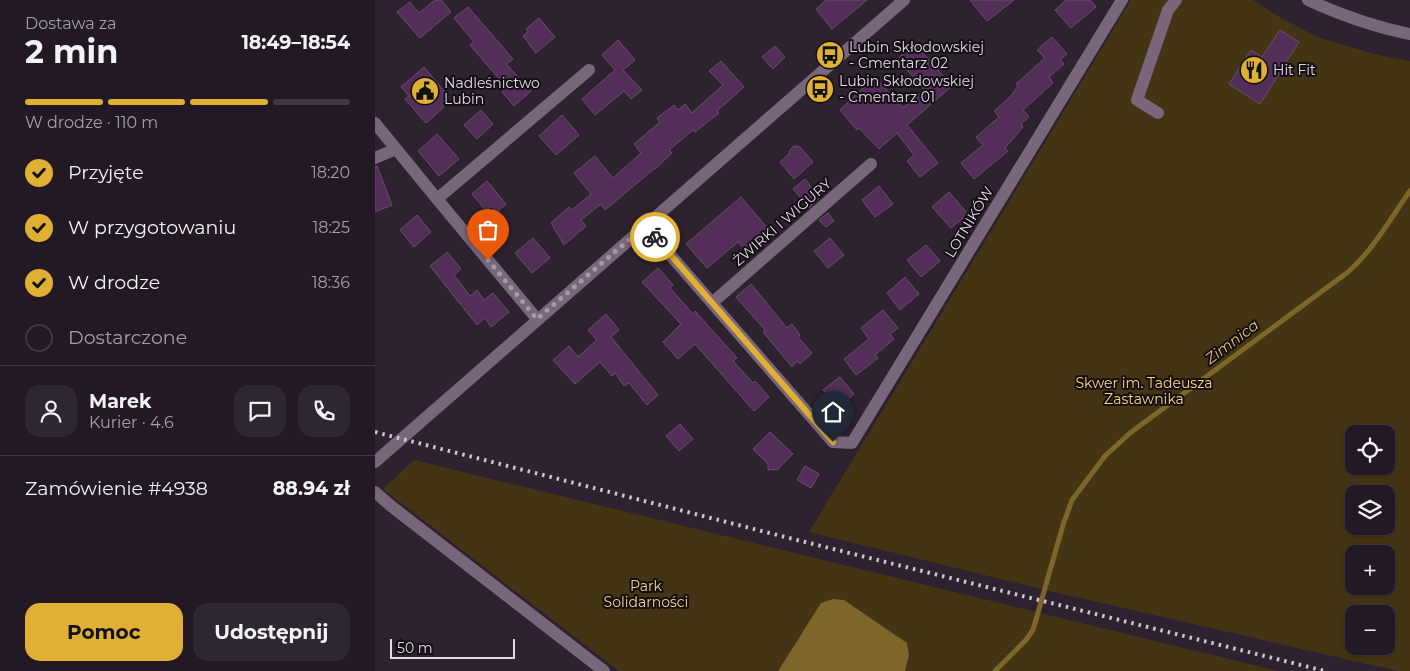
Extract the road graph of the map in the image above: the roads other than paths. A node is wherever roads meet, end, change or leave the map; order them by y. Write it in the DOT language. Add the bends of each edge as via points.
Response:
graph roads {
  1 [pos="904,0"];
  2 [pos="1122,0"];
  3 [pos="1176,0"];
  4 [pos="1308,0"];
  5 [pos="1410,34"];
  6 [pos="589,70"];
  7 [pos="1158,113"];
  8 [pos="375,123"];
  9 [pos="396,150"];
  10 [pos="375,158"];
  11 [pos="871,164"];
  12 [pos="437,199"];
  13 [pos="645,226"];
  14 [pos="712,303"];
  15 [pos="537,319"];
  16 [pos="375,462"];
  17 [pos="375,492"];
  18 [pos="604,671"];
  1 -- 13 [label="street"];
  2 -- 14 [label="street, LOTNIKÓW" via="852,443 833,442"];
  3 -- 7 [label="street" via="1168,10 1137,100"];
  4 -- 5 [label="street" via="1342,16"];
  6 -- 12 [label="street"];
  8 -- 9 [label="street"];
  9 -- 10 [label="street"];
  9 -- 12 [label="street"];
  11 -- 14 [label="street, ŻWIRKI I WIGURY"];
  12 -- 15 [label="street"];
  13 -- 14 [label="street"];
  13 -- 15 [label="street"];
  15 -- 16 [label="street"];
  17 -- 18 [label="street"];
}
